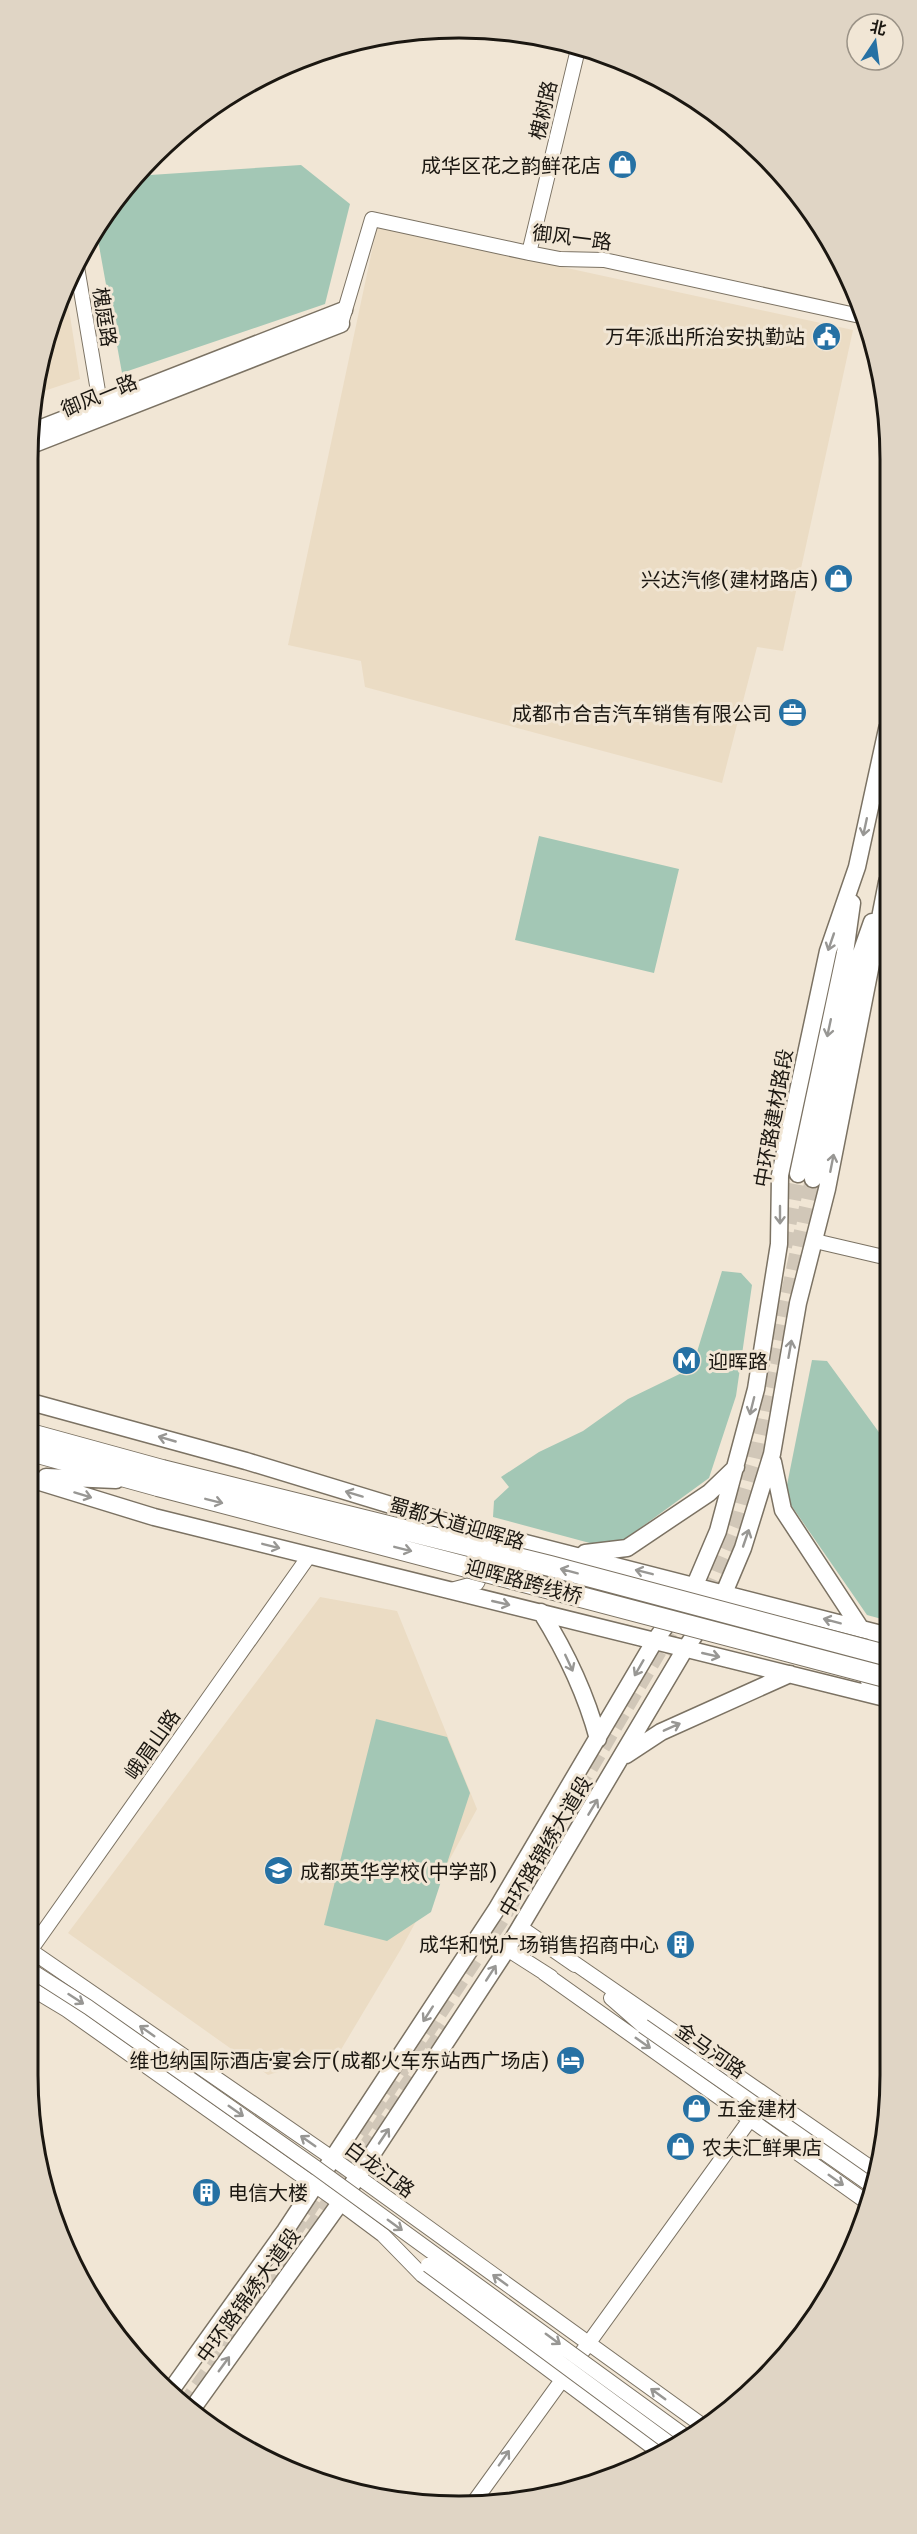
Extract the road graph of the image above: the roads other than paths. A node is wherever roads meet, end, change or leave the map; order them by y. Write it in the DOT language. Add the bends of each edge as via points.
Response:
graph roads {
  1 [pos="577,55"];
  2 [pos="530,253"];
  3 [pos="79,277"];
  4 [pos="854,315"];
  5 [pos="342,317"];
  6 [pos="102,409"];
  7 [pos="38,429"];
  8 [pos="38,441"];
  9 [pos="880,761"];
  10 [pos="857,867"];
  11 [pos="880,900"];
  12 [pos="880,915"];
  13 [pos="815,1241"];
  14 [pos="880,1256"];
  15 [pos="38,1404"];
  16 [pos="38,1437"];
  17 [pos="38,1453"];
  18 [pos="772,1454"];
  19 [pos="737,1466"];
  20 [pos="38,1477"];
  21 [pos="154,1479"];
  22 [pos="38,1481"];
  23 [pos="463,1527"];
  24 [pos="573,1554"];
  25 [pos="309,1556"];
  26 [pos="695,1585"];
  27 [pos="448,1590"];
  28 [pos="724,1593"];
  29 [pos="541,1612"];
  30 [pos="861,1629"];
  31 [pos="880,1634"];
  32 [pos="880,1640"];
  33 [pos="654,1642"];
  34 [pos="685,1649"];
  35 [pos="880,1654"];
  36 [pos="790,1674"];
  37 [pos="880,1676"];
  38 [pos="880,1695"];
  39 [pos="880,1697"];
  40 [pos="598,1739"];
  41 [pos="622,1757"];
  42 [pos="520,1927"];
  43 [pos="38,1937"];
  44 [pos="507,1949"];
  45 [pos="38,1958"];
  46 [pos="570,1960"];
  47 [pos="544,1973"];
  48 [pos="38,1975"];
  49 [pos="38,1993"];
  50 [pos="643,2026"];
  51 [pos="767,2096"];
  52 [pos="750,2119"];
  53 [pos="332,2158"];
  54 [pos="869,2166"];
  55 [pos="357,2176"];
  56 [pos="866,2181"];
  57 [pos="315,2185"];
  58 [pos="861,2198"];
  59 [pos="340,2203"];
  60 [pos="383,2235"];
  61 [pos="588,2343"];
  62 [pos="560,2379"];
  63 [pos="175,2386"];
  64 [pos="195,2404"];
  65 [pos="698,2422"];
  66 [pos="680,2433"];
  67 [pos="667,2441"];
  68 [pos="654,2448"];
  69 [pos="478,2496"];
  1 -- 2 [label="street, 槐树路"];
  2 -- 4 [label="street, 御风一路" via="560,259 604,260"];
  2 -- 5 [label="street, 御风一路" via="372,219"];
  3 -- 6 [label="street, 槐庭路"];
  5 -- 6 [label="main road, 御风一路"];
  6 -- 7 [label="main road, 御风一路"];
  6 -- 8 [label="main road, 御风一路"];
  9 -- 10 [label="main road, 中环路建材路段, one-way"];
  10 -- 11 [label="main road, one-way" via="805,1176 860,956"];
  10 -- 19 [label="main road, 中环路建材路段, one-way" via="828,951 780,1175 779,1244 756,1389"];
  13 -- 12 [label="main road, one-way"];
  13 -- 14 [label="street"];
  18 -- 13 [label="main road, one-way" via="798,1303"];
  23 -- 15 [label="main road, 蜀都大道迎晖路, one-way" via="246,1461"];
  16 -- 21 [label="highway"];
  17 -- 21 [label="highway"];
  28 -- 18 [label="main road, one-way" via="743,1548"];
  18 -- 30 [label="main road" via="783,1510"];
  19 -- 24 [label="main road" via="709,1493 627,1548"];
  19 -- 26 [label="main road, 中环路建材路段" via="718,1531"];
  20 -- 21 [label="main road"];
  35 -- 21 [label="highway, 迎晖路跨线桥, one-way, bridge" via="550,1566"];
  21 -- 37 [label="highway, 迎晖路跨线桥, one-way, bridge"];
  22 -- 25 [label="main road, one-way" via="154,1518"];
  23 -- 24 [label="main road, 蜀都大道迎晖路"];
  23 -- 27 [label="street" via="485,1547 485,1565 477,1583"];
  26 -- 24 [label="main road, 蜀都大道迎晖路, one-way"];
  25 -- 27 [label="main road"];
  25 -- 43 [label="street, 峨眉山路"];
  26 -- 28 [label="main road, 蜀都大道迎晖路"];
  26 -- 33 [label="main road, 中环路锦绣大道段"];
  27 -- 29 [label="main road, one-way"];
  30 -- 28 [label="main road, 蜀都大道迎晖路, one-way"];
  28 -- 34 [label="main road, 中环路锦绣大道段"];
  29 -- 33 [label="main road"];
  29 -- 40 [label="main road, one-way" via="589,1707"];
  30 -- 31 [label="main road, 蜀都大道迎晖路"];
  32 -- 38 [label="street" via="864,1660 864,1676 870,1688"];
  33 -- 34 [label="main road"];
  33 -- 40 [label="main road, 中环路锦绣大道段, one-way"];
  34 -- 36 [label="main road, one-way"];
  34 -- 41 [label="main road, 中环路锦绣大道段"];
  36 -- 39 [label="main road"];
  41 -- 36 [label="main road, one-way" via="661,1732"];
  40 -- 53 [label="main road, 中环路锦绣大道段, one-way" via="496,1910"];
  42 -- 41 [label="main road, 中环路锦绣大道段, one-way"];
  42 -- 44 [label="main road, 中环路锦绣大道段"];
  42 -- 46 [label="street"];
  44 -- 47 [label="street"];
  55 -- 44 [label="main road, 中环路锦绣大道段, one-way"];
  53 -- 45 [label="street, 白龙江路, one-way"];
  46 -- 50 [label="street"];
  46 -- 51 [label="street"];
  47 -- 50 [label="street"];
  47 -- 52 [label="street, one-way"];
  48 -- 66 [label="street, one-way, bridge" via="315,2167"];
  49 -- 57 [label="street"];
  50 -- 56 [label="street, 金马河路, bridge"];
  51 -- 52 [label="street"];
  51 -- 54 [label="street"];
  52 -- 58 [label="street, one-way"];
  52 -- 61 [label="street"];
  53 -- 55 [label="street, 白龙江路"];
  53 -- 57 [label="main road, 中环路锦绣大道段"];
  55 -- 59 [label="main road, 中环路锦绣大道段"];
  61 -- 55 [label="street, 白龙江路, one-way"];
  57 -- 59 [label="street"];
  57 -- 63 [label="main road, 中环路锦绣大道段"];
  59 -- 60 [label="street"];
  64 -- 59 [label="main road, 中环路锦绣大道段, one-way"];
  60 -- 62 [label="street" via="422,2276"];
  60 -- 67 [label="street, bridge"];
  61 -- 62 [label="street"];
  65 -- 61 [label="street, 白龙江路, one-way"];
  62 -- 68 [label="street"];
  69 -- 62 [label="street, one-way"];
}
